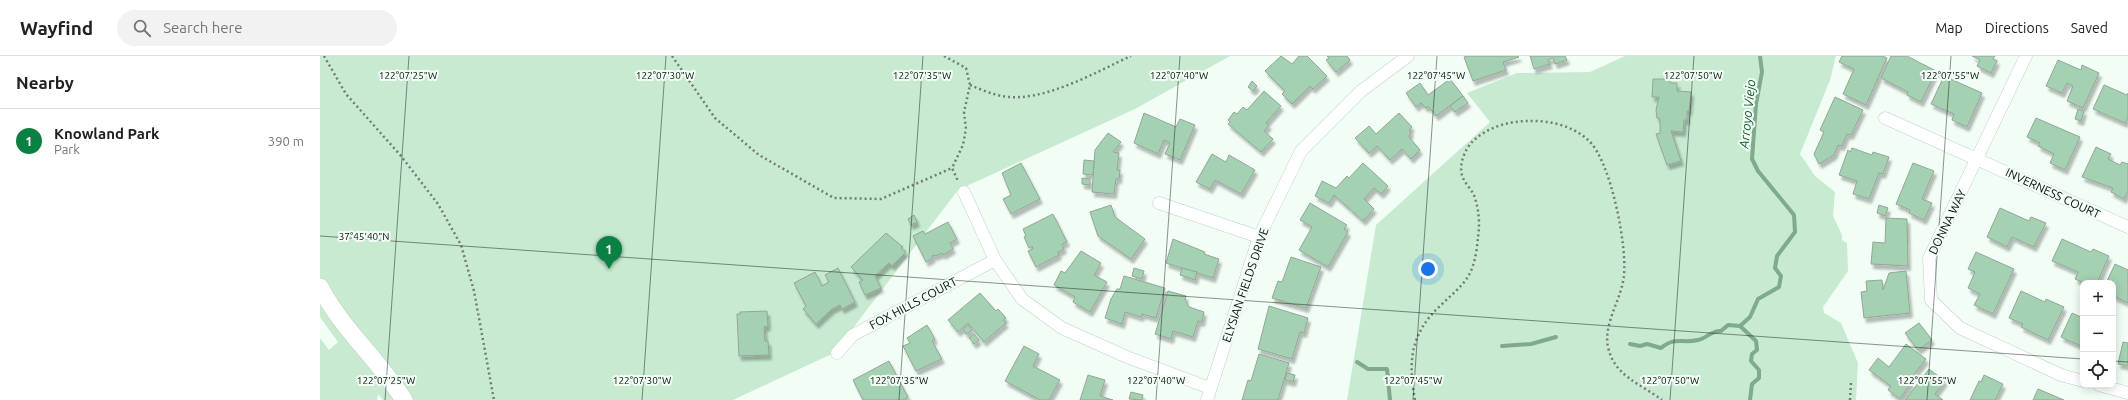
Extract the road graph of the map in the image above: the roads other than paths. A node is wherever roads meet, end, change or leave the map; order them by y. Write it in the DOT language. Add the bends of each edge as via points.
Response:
graph roads {
  1 [pos="1408,56"];
  2 [pos="2026,56"];
  3 [pos="1885,118"];
  4 [pos="1978,159"];
  5 [pos="964,192"];
  6 [pos="1159,203"];
  7 [pos="2128,227"];
  8 [pos="1259,237"];
  9 [pos="995,260"];
  10 [pos="320,287"];
  11 [pos="837,353"];
  12 [pos="2080,380"];
  13 [pos="1210,388"];
  14 [pos="2110,388"];
  15 [pos="2128,393"];
  16 [pos="404,400"];
  17 [pos="1207,400"];
  1 -- 8 [label="street, ELYSIAN FIELDS DRIVE" via="1361,91 1302,151"];
  2 -- 4 [label="street, DONNA WAY"];
  3 -- 4 [label="street, INVERNESS COURT"];
  4 -- 7 [label="street, INVERNESS COURT"];
  4 -- 12 [label="street, DONNA WAY" via="1930,258 1931,300 1960,328 2061,375"];
  5 -- 9 [label="street"];
  6 -- 8 [label="street"];
  8 -- 13 [label="street, ELYSIAN FIELDS DRIVE"];
  9 -- 11 [label="street, FOX HILLS COURT" via="853,335"];
  9 -- 13 [label="street" via="1022,299 1062,328 1127,357"];
  10 -- 16 [label="main road" via="341,320 385,372"];
  13 -- 17 [label="street, ELYSIAN FIELDS DRIVE"];
  14 -- 15 [label="street"];
}
